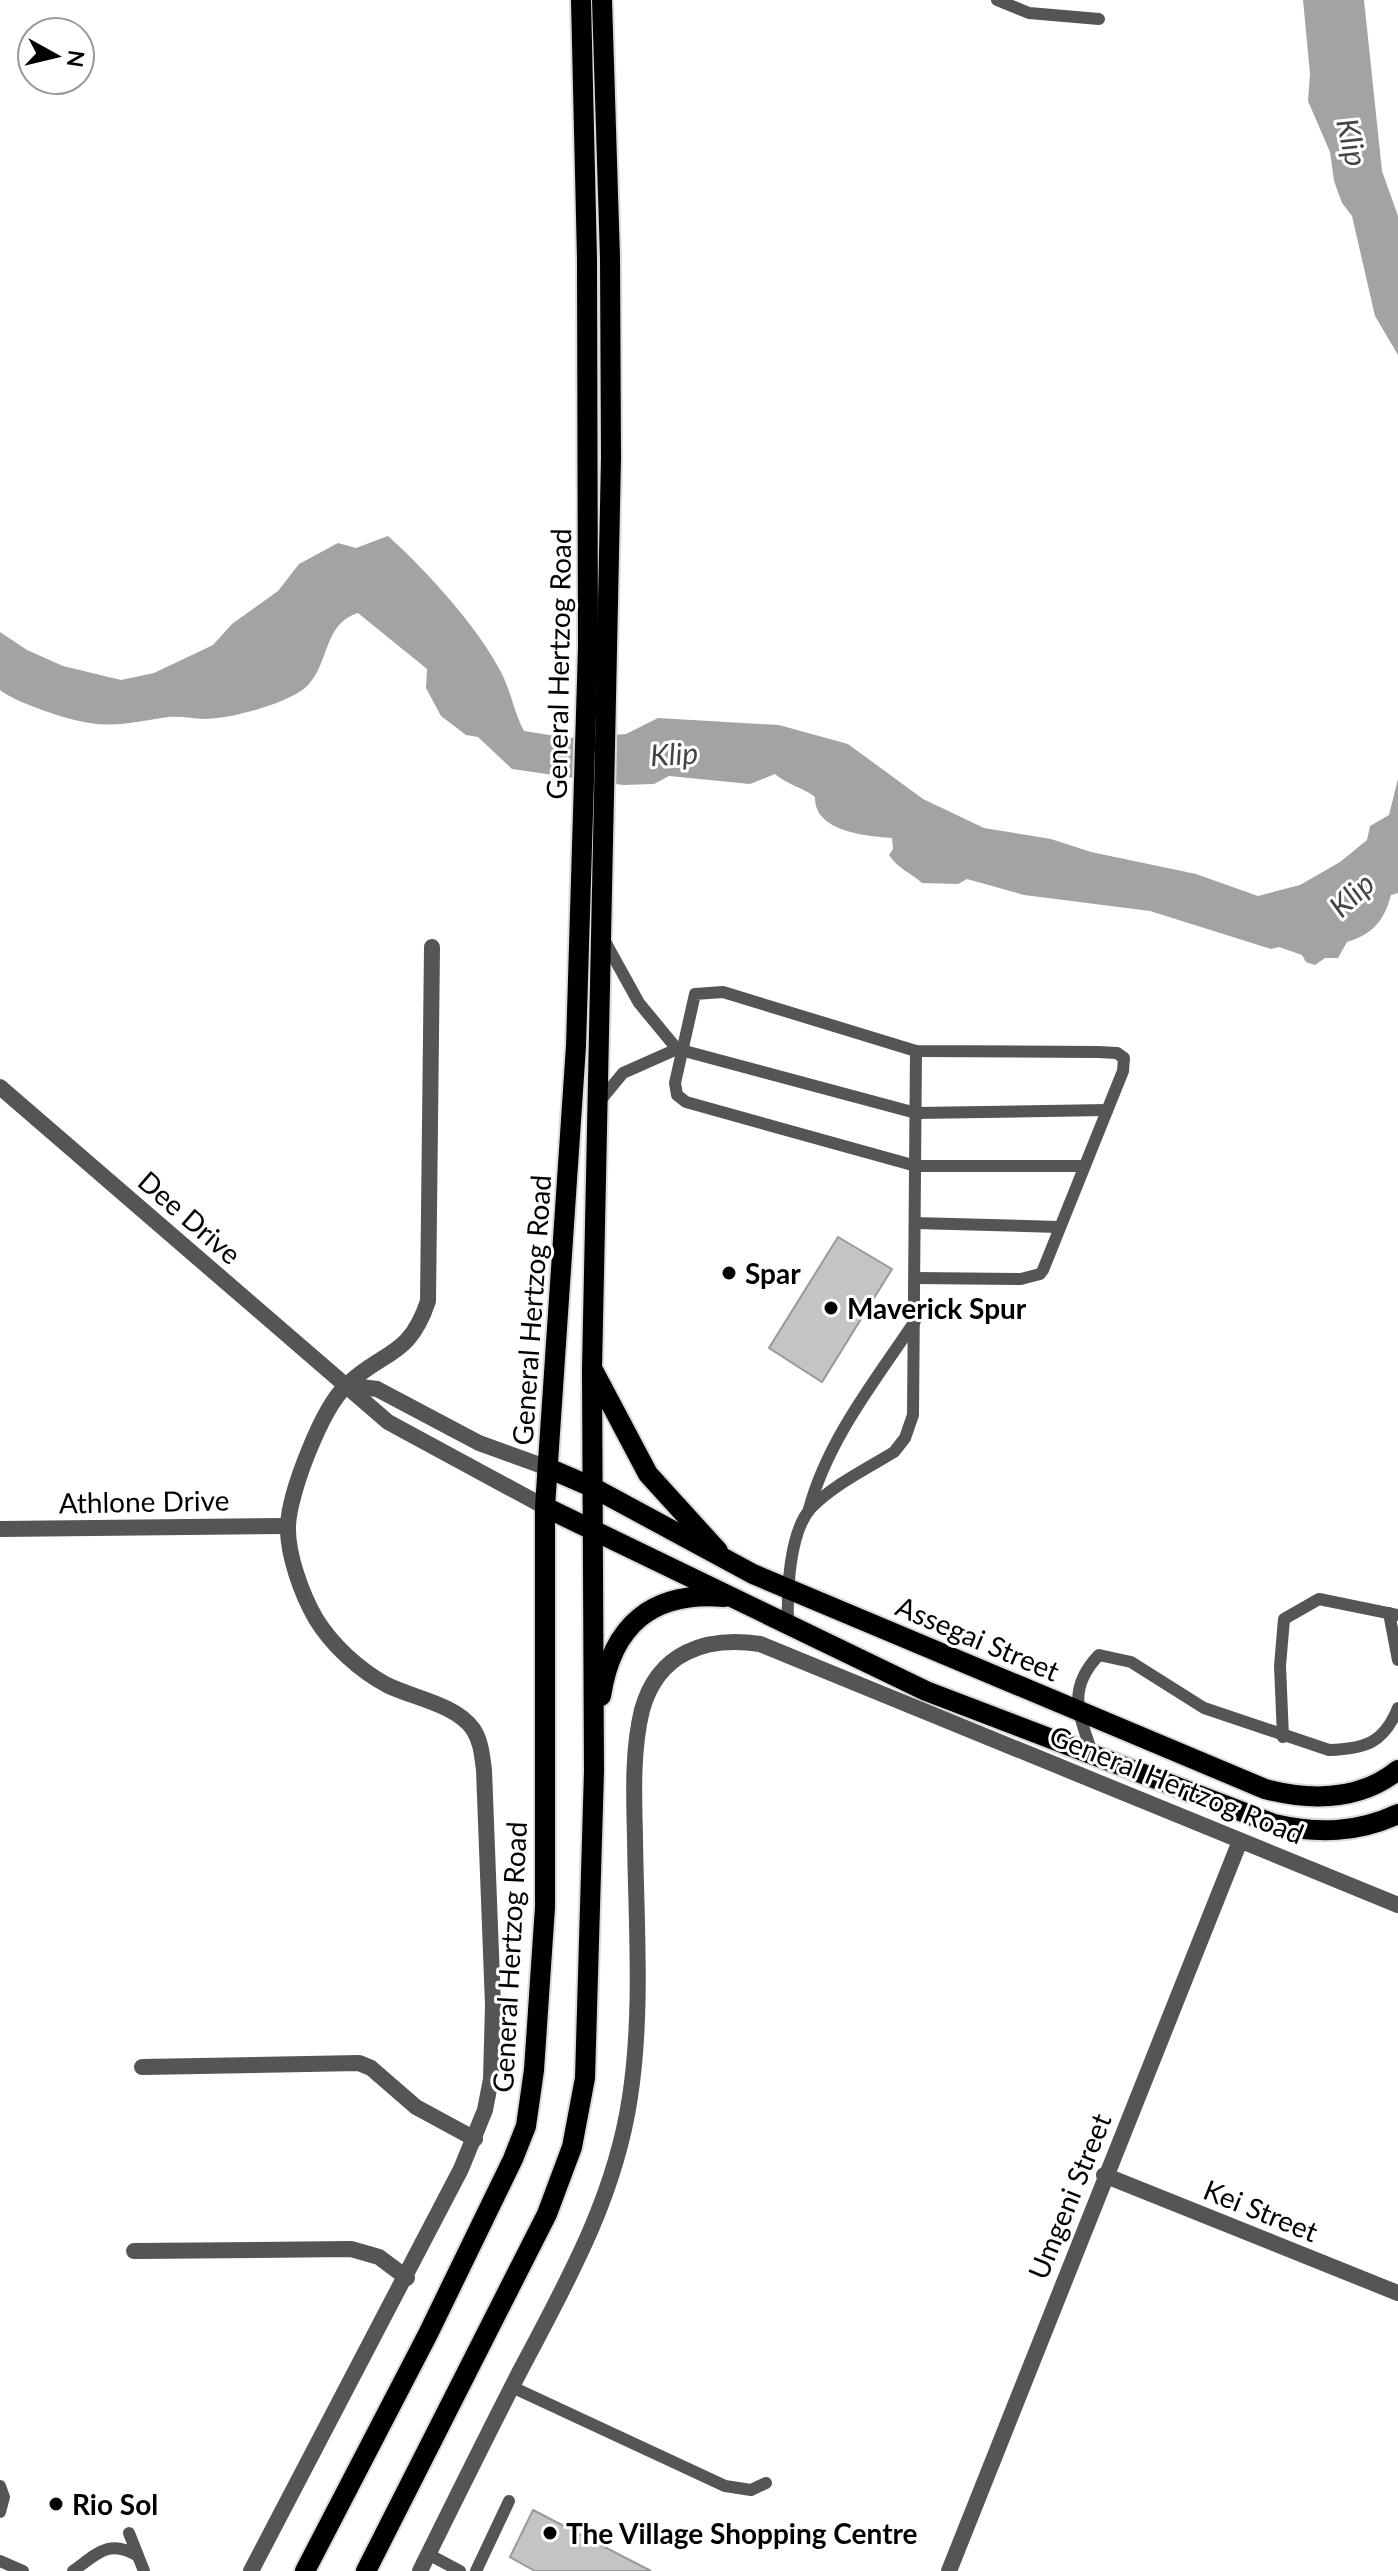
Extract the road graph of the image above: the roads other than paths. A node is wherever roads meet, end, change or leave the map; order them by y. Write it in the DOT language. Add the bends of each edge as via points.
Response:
graph roads {
  1 [pos="581,0"];
  2 [pos="602,0"];
  3 [pos="997,0"];
  4 [pos="1099,19"];
  5 [pos="602,936"];
  6 [pos="432,947"];
  7 [pos="679,1049"];
  8 [pos="916,1051"];
  9 [pos="0,1087"];
  10 [pos="597,1105"];
  11 [pos="1107,1110"];
  12 [pos="916,1113"];
  13 [pos="916,1166"];
  14 [pos="1085,1166"];
  15 [pos="915,1223"];
  16 [pos="1059,1227"];
  17 [pos="915,1278"];
  18 [pos="915,1321"];
  19 [pos="592,1369"];
  20 [pos="346,1385"];
  21 [pos="548,1468"];
  22 [pos="592,1487"];
  23 [pos="545,1507"];
  24 [pos="809,1509"];
  25 [pos="288,1526"];
  26 [pos="0,1529"];
  27 [pos="591,1529"];
  28 [pos="730,1564"];
  29 [pos="787,1588"];
  30 [pos="736,1598"];
  31 [pos="1394,1614"];
  32 [pos="788,1623"];
  33 [pos="1398,1660"];
  34 [pos="1398,1708"];
  35 [pos="1078,1711"];
  36 [pos="1283,1737"];
  37 [pos="594,1740"];
  38 [pos="1093,1755"];
  39 [pos="1398,1770"];
  40 [pos="1398,1814"];
  41 [pos="1240,1841"];
  42 [pos="1398,1905"];
  43 [pos="142,2067"];
  44 [pos="475,2139"];
  45 [pos="1104,2175"];
  46 [pos="134,2251"];
  47 [pos="407,2278"];
  48 [pos="1398,2293"];
  49 [pos="512,2387"];
  50 [pos="766,2483"];
  51 [pos="0,2486"];
  52 [pos="509,2501"];
  53 [pos="0,2512"];
  54 [pos="129,2533"];
  55 [pos="428,2554"];
  56 [pos="138,2556"];
  57 [pos="0,2561"];
  58 [pos="23,2571"];
  59 [pos="73,2571"];
  60 [pos="144,2571"];
  61 [pos="251,2571"];
  62 [pos="305,2571"];
  63 [pos="366,2571"];
  64 [pos="420,2571"];
  65 [pos="460,2571"];
  66 [pos="476,2571"];
  67 [pos="949,2571"];
  1 -- 21 [label="main road, General Hertzog Road" via="588,647 572,1134"];
  2 -- 5 [label="main road, General Hertzog Road" via="610,258"];
  3 -- 4 [label="lane" via="1029,13"];
  5 -- 7 [label="lane" via="639,1003"];
  5 -- 10 [label="main road, General Hertzog Road"];
  6 -- 20 [label="street" via="428,1301 420,1326 400,1350"];
  7 -- 8 [label="lane" via="691,1000 711,991"];
  7 -- 10 [label="lane" via="623,1073"];
  7 -- 12 [label="lane"];
  7 -- 13 [label="lane" via="674,1090 686,1102"];
  8 -- 11 [label="lane" via="1117,1053 1125,1067"];
  8 -- 12 [label="lane"];
  9 -- 20 [label="street, Dee Drive"];
  10 -- 19 [label="main road, General Hertzog Road"];
  11 -- 12 [label="lane"];
  11 -- 14 [label="lane"];
  12 -- 13 [label="lane"];
  13 -- 14 [label="lane"];
  13 -- 15 [label="lane"];
  14 -- 16 [label="lane"];
  15 -- 16 [label="lane"];
  15 -- 17 [label="lane"];
  16 -- 17 [label="lane" via="1036,1277"];
  17 -- 18 [label="lane"];
  18 -- 24 [label="lane" via="832,1447"];
  18 -- 24 [label="lane" via="913,1415 905,1438 894,1452"];
  19 -- 22 [label="main road, General Hertzog Road"];
  19 -- 28 [label="main road" via="648,1474"];
  20 -- 21 [label="street, Dee Drive" via="377,1389 479,1443"];
  20 -- 23 [label="street, Dee Drive" via="388,1422"];
  20 -- 25 [label="street" via="327,1412 302,1469"];
  21 -- 22 [label="main road, Assegai Street"];
  21 -- 23 [label="main road, General Hertzog Road"];
  22 -- 27 [label="main road, General Hertzog Road"];
  22 -- 28 [label="main road, Assegai Street"];
  23 -- 27 [label="main road"];
  23 -- 62 [label="main road, General Hertzog Road" via="545,1907 526,2126 459,2273"];
  24 -- 29 [label="lane"];
  25 -- 26 [label="street, Athlone Drive"];
  25 -- 44 [label="street, General Hertzog Road" via="307,1604 326,1634 385,1684 463,1719 480,1743 493,2005 490,2088"];
  27 -- 30 [label="main road"];
  27 -- 37 [label="main road, General Hertzog Road"];
  28 -- 29 [label="main road, Assegai Street"];
  29 -- 32 [label="lane"];
  29 -- 35 [label="main road, Assegai Street"];
  30 -- 32 [label="main road"];
  30 -- 37 [label="main road" via="682,1598 658,1603 638,1616 612,1658"];
  31 -- 33 [label="lane"];
  31 -- 36 [label="lane" via="1319,1599 1284,1619"];
  32 -- 38 [label="main road" via="926,1691"];
  34 -- 36 [label="lane" via="1376,1741 1349,1750"];
  35 -- 36 [label="lane" via="1078,1687 1088,1667 1099,1655 1113,1656 1204,1708"];
  35 -- 38 [label="lane"];
  35 -- 39 [label="main road, Assegai Street" via="1288,1795 1346,1795 1381,1784"];
  37 -- 63 [label="main road, General Hertzog Road" via="587,2042 578,2125 547,2214"];
  38 -- 40 [label="main road" via="1295,1829 1349,1830"];
  41 -- 42 [label="street, General Hertzog Road"];
  41 -- 45 [label="street, Umgeni Street"];
  41 -- 49 [label="street, General Hertzog Road" via="760,1644 729,1639 698,1646 675,1659 655,1681 642,1710 634,1787 637,2009 622,2142 593,2229"];
  43 -- 44 [label="street" via="359,2063 416,2107"];
  44 -- 47 [label="street, General Hertzog Road"];
  45 -- 48 [label="street, Kei Street"];
  45 -- 67 [label="street, Umgeni Street"];
  46 -- 47 [label="street" via="351,2249 379,2257"];
  47 -- 61 [label="street, General Hertzog Road"];
  49 -- 50 [label="lane" via="725,2486 751,2490"];
  49 -- 55 [label="street, General Hertzog Road"];
  51 -- 53 [label="lane"];
  52 -- 66 [label="lane"];
  54 -- 56 [label="lane"];
  55 -- 64 [label="street, General Hertzog Road"];
  55 -- 65 [label="lane"];
  56 -- 59 [label="lane" via="109,2547"];
  56 -- 60 [label="lane"];
  57 -- 58 [label="lane"];
}
